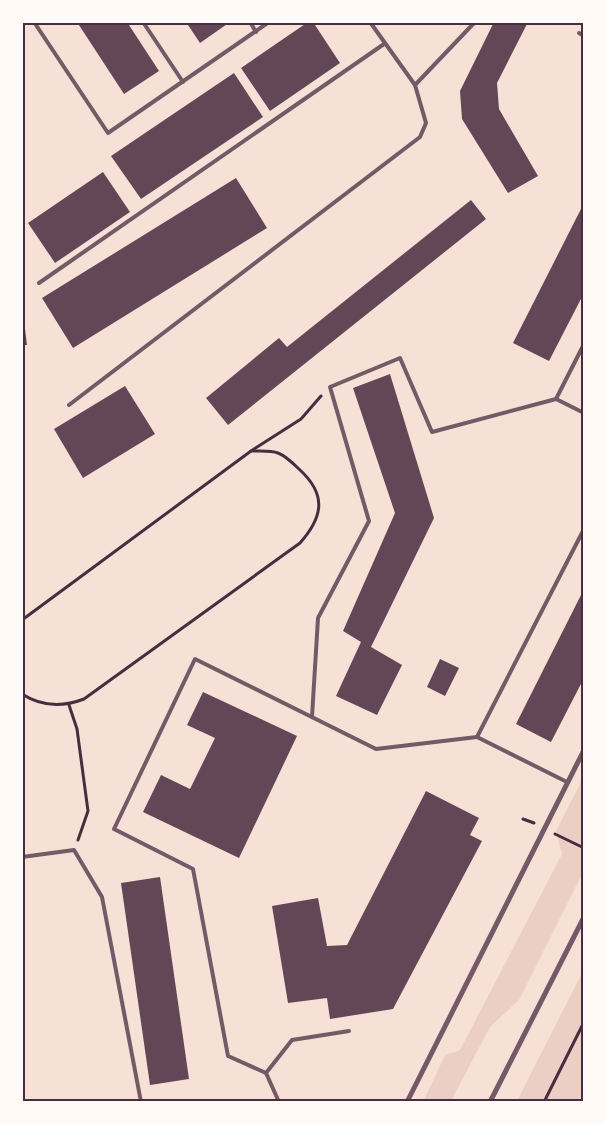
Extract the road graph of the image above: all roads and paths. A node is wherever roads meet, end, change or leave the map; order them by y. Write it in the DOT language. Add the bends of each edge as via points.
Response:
graph roads {
  1 [pos="34,22"];
  2 [pos="143,22"];
  3 [pos="250,22"];
  4 [pos="269,22"];
  5 [pos="370,22"];
  6 [pos="475,22"];
  7 [pos="256,32"];
  8 [pos="384,44"];
  9 [pos="183,82"];
  10 [pos="415,84"];
  11 [pos="39,283"];
  12 [pos="584,344"];
  13 [pos="330,387"];
  14 [pos="556,399"];
  15 [pos="69,405"];
  16 [pos="584,413"];
  17 [pos="251,451"];
  18 [pos="584,529"];
  19 [pos="22,620"];
  20 [pos="22,694"];
  21 [pos="69,705"];
  22 [pos="312,717"];
  23 [pos="477,737"];
  24 [pos="584,750"];
  25 [pos="567,782"];
  26 [pos="74,850"];
  27 [pos="22,857"];
  28 [pos="584,917"];
  29 [pos="584,1022"];
  30 [pos="349,1031"];
  31 [pos="266,1073"];
  32 [pos="140,1102"];
  33 [pos="279,1102"];
  34 [pos="407,1102"];
  35 [pos="490,1102"];
  36 [pos="544,1102"];
  1 -- 9 [label="lane" via="108,133"];
  2 -- 9 [label="lane"];
  3 -- 7 [label="lane"];
  4 -- 7 [label="lane"];
  5 -- 8 [label="lane"];
  6 -- 10 [label="lane"];
  7 -- 9 [label="lane"];
  8 -- 10 [label="lane"];
  8 -- 11 [label="lane"];
  10 -- 15 [label="lane" via="426,123 420,137"];
  12 -- 14 [label="lane"];
  13 -- 14 [label="lane" via="400,358 432,432"];
  13 -- 17 [label="path" via="301,419"];
  13 -- 22 [label="lane" via="369,521 318,618"];
  14 -- 16 [label="lane"];
  17 -- 19 [label="path"];
  17 -- 21 [label="path" via="277,452 310,479 318,494 320,511 312,530 300,543 84,700"];
  18 -- 23 [label="lane"];
  20 -- 21 [label="path" via="46,705"];
  21 -- 26 [label="path" via="77,729 88,811"];
  22 -- 23 [label="lane" via="376,748"];
  22 -- 31 [label="lane" via="195,659 114,829 193,869 228,1056"];
  23 -- 25 [label="lane"];
  24 -- 25 [label="street"];
  25 -- 34 [label="street"];
  26 -- 27 [label="lane"];
  26 -- 32 [label="lane" via="102,897"];
  28 -- 35 [label="street"];
  29 -- 36 [label="path"];
  30 -- 31 [label="lane" via="292,1040"];
  31 -- 33 [label="lane"];
}
